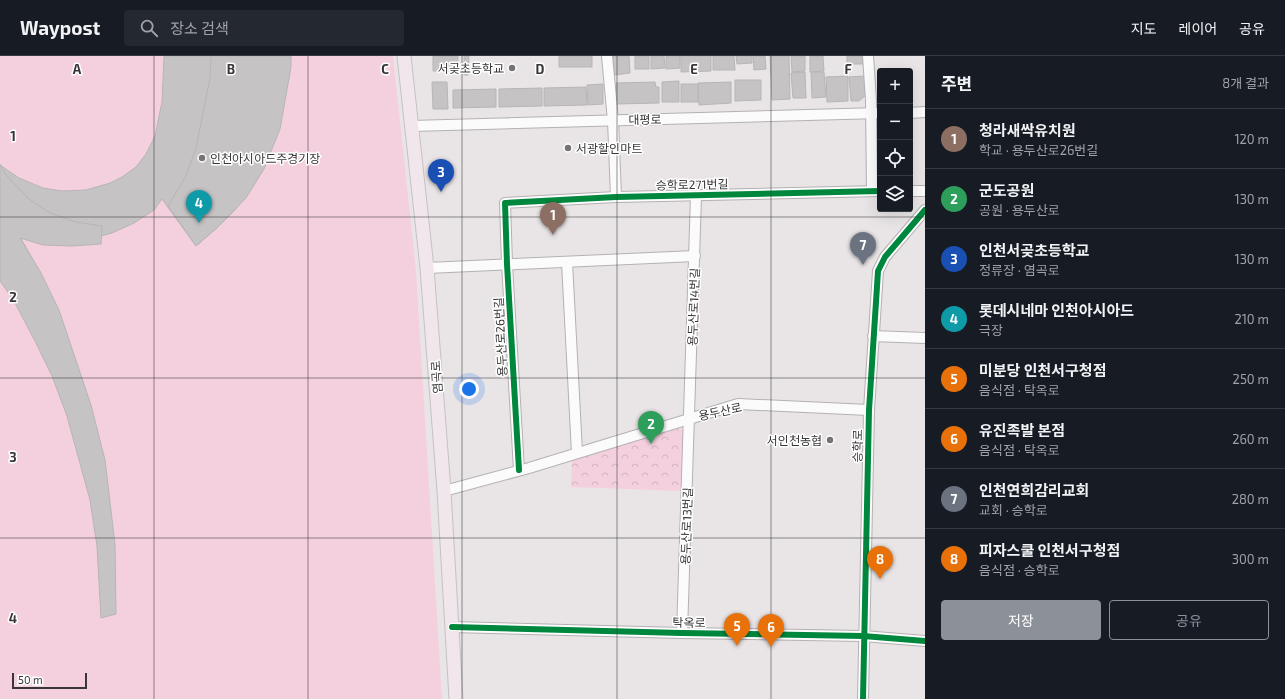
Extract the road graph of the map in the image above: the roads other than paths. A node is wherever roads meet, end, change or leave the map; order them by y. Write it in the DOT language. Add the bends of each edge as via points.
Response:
graph roads {
  1 [pos="404,56"];
  2 [pos="607,56"];
  3 [pos="868,56"];
  4 [pos="925,112"];
  5 [pos="913,113"];
  6 [pos="875,114"];
  7 [pos="613,120"];
  8 [pos="411,126"];
  9 [pos="876,191"];
  10 [pos="913,191"];
  11 [pos="925,191"];
  12 [pos="696,196"];
  13 [pos="616,197"];
  14 [pos="505,202"];
  15 [pos="925,210"];
  16 [pos="695,256"];
  17 [pos="566,262"];
  18 [pos="507,264"];
  19 [pos="428,268"];
  20 [pos="873,336"];
  21 [pos="925,338"];
  22 [pos="869,410"];
  23 [pos="689,418"];
  24 [pos="577,453"];
  25 [pos="519,470"];
  26 [pos="444,491"];
  27 [pos="452,627"];
  28 [pos="682,633"];
  29 [pos="863,636"];
  30 [pos="925,641"];
  31 [pos="456,699"];
  32 [pos="863,699"];
  1 -- 8 [label="main road, 염곡로"];
  2 -- 7 [label="street"];
  3 -- 6 [label="street"];
  4 -- 5 [label="street"];
  6 -- 7 [label="street, 대평로"];
  6 -- 9 [label="street"];
  7 -- 8 [label="street, 대평로"];
  7 -- 13 [label="street"];
  8 -- 19 [label="main road, 염곡로"];
  9 -- 12 [label="street, 승학로271번길"];
  10 -- 11 [label="street"];
  12 -- 13 [label="street, 승학로271번길"];
  12 -- 16 [label="street, 용두산로14번길"];
  13 -- 14 [label="street, 승학로271번길"];
  14 -- 18 [label="street, 용두산로26번길"];
  15 -- 20 [label="street, 승학로" via="885,257 878,271"];
  16 -- 17 [label="street"];
  16 -- 23 [label="street, 용두산로14번길"];
  17 -- 18 [label="street"];
  17 -- 24 [label="street"];
  18 -- 19 [label="street"];
  18 -- 25 [label="street, 용두산로26번길"];
  19 -- 26 [label="main road, 염곡로"];
  20 -- 21 [label="street"];
  20 -- 22 [label="street, 승학로"];
  22 -- 23 [label="street, 용두산로" via="738,404"];
  22 -- 29 [label="street, 승학로"];
  23 -- 24 [label="street, 용두산로"];
  23 -- 28 [label="street, 용두산로13번길"];
  24 -- 25 [label="street, 용두산로"];
  25 -- 26 [label="street, 용두산로"];
  26 -- 27 [label="main road, 염곡로"];
  27 -- 28 [label="street, 탁옥로"];
  27 -- 31 [label="main road, 염곡로"];
  28 -- 29 [label="street, 탁옥로"];
  29 -- 30 [label="street, 탁옥로"];
  29 -- 32 [label="street, 승학로"];
}
